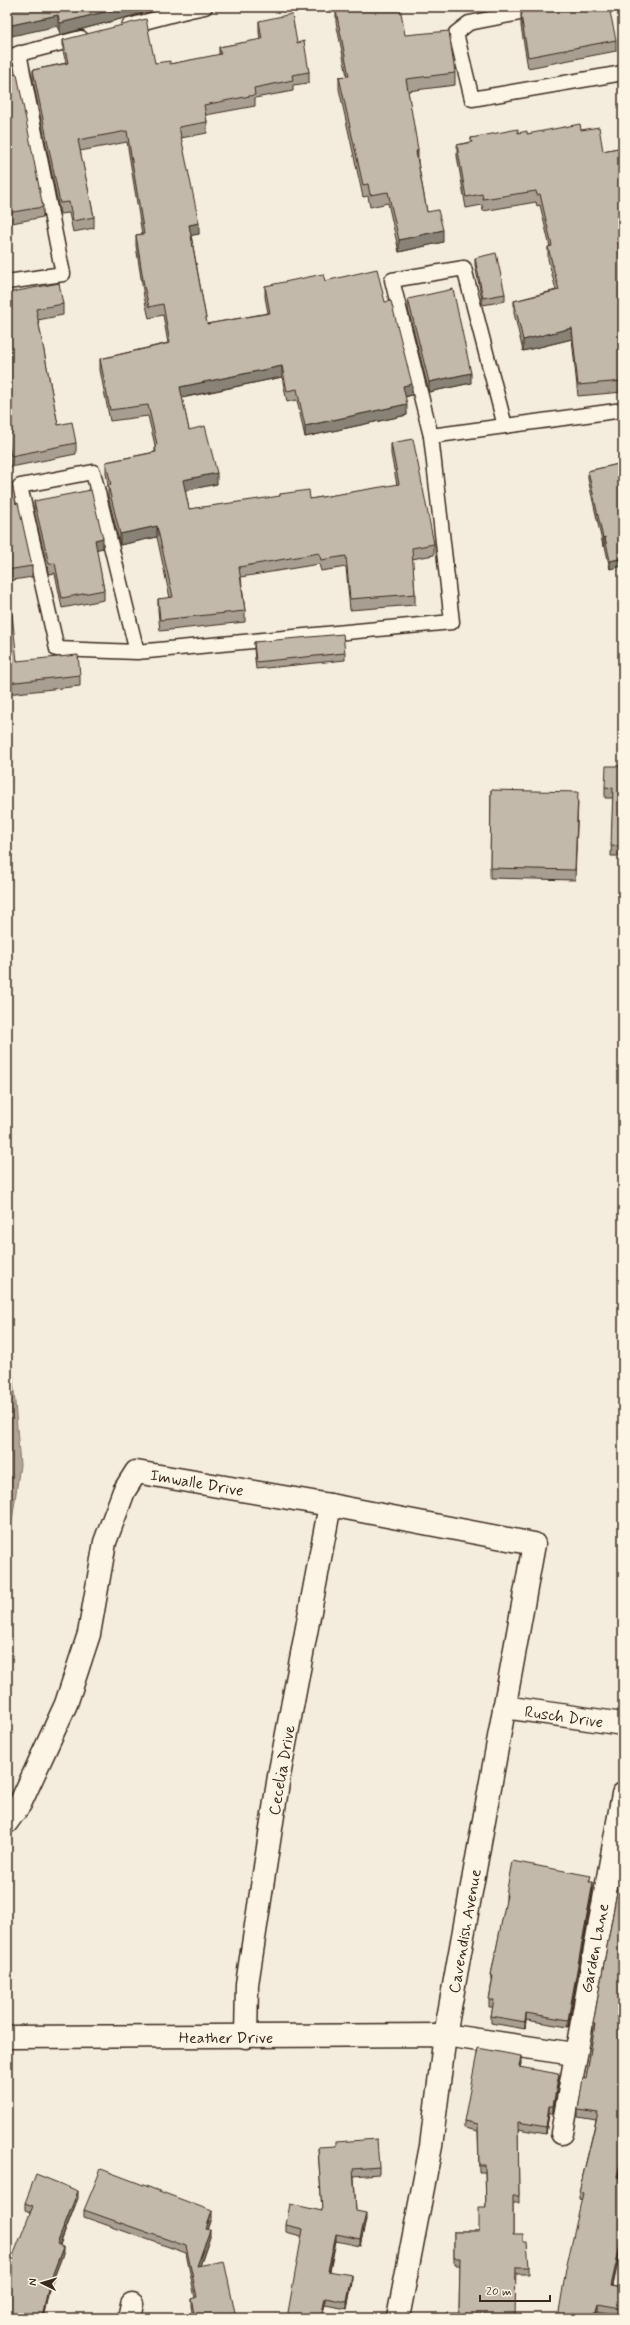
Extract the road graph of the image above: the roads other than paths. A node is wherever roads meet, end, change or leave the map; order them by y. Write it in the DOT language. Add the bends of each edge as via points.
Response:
graph roads {
  1 [pos="205,7"];
  2 [pos="550,7"];
  3 [pos="186,9"];
  4 [pos="118,28"];
  5 [pos="95,34"];
  6 [pos="13,55"];
  7 [pos="623,73"];
  8 [pos="7,282"];
  9 [pos="623,410"];
  10 [pos="505,426"];
  11 [pos="431,436"];
  12 [pos="138,652"];
  13 [pos="330,1505"];
  14 [pos="534,1544"];
  15 [pos="504,1708"];
  16 [pos="623,1724"];
  17 [pos="623,1794"];
  18 [pos="7,1822"];
  19 [pos="445,2035"];
  20 [pos="7,2037"];
  21 [pos="246,2037"];
  22 [pos="574,2054"];
  23 [pos="562,2133"];
  24 [pos="398,2318"];
  1 -- 3 [label="lane"];
  2 -- 7 [label="lane" via="469,23 460,28 456,33 472,99"];
  3 -- 4 [label="lane"];
  5 -- 6 [label="lane"];
  6 -- 8 [label="lane" via="64,274"];
  9 -- 10 [label="lane"];
  10 -- 11 [label="lane"];
  10 -- 11 [label="lane" via="464,268 392,280"];
  11 -- 12 [label="lane" via="452,622"];
  12 -- 12 [label="lane" via="93,472 20,486 57,649"];
  13 -- 14 [label="street, Imwalle Drive"];
  13 -- 18 [label="street, Imwalle Drive" via="136,1472 124,1491 105,1542 89,1634 66,1704 20,1804"];
  13 -- 21 [label="street, Cecelia Drive" via="280,1776 247,1984"];
  14 -- 15 [label="street, Cavendish Avenue"];
  15 -- 16 [label="street, Rusch Drive"];
  15 -- 19 [label="street, Cavendish Avenue"];
  17 -- 22 [label="street, Garden Lane"];
  19 -- 21 [label="street, Heather Drive"];
  19 -- 22 [label="street"];
  19 -- 24 [label="street, Cavendish Avenue" via="431,2146"];
  20 -- 21 [label="street, Heather Drive"];
  22 -- 23 [label="street, Garden Lane"];
}
